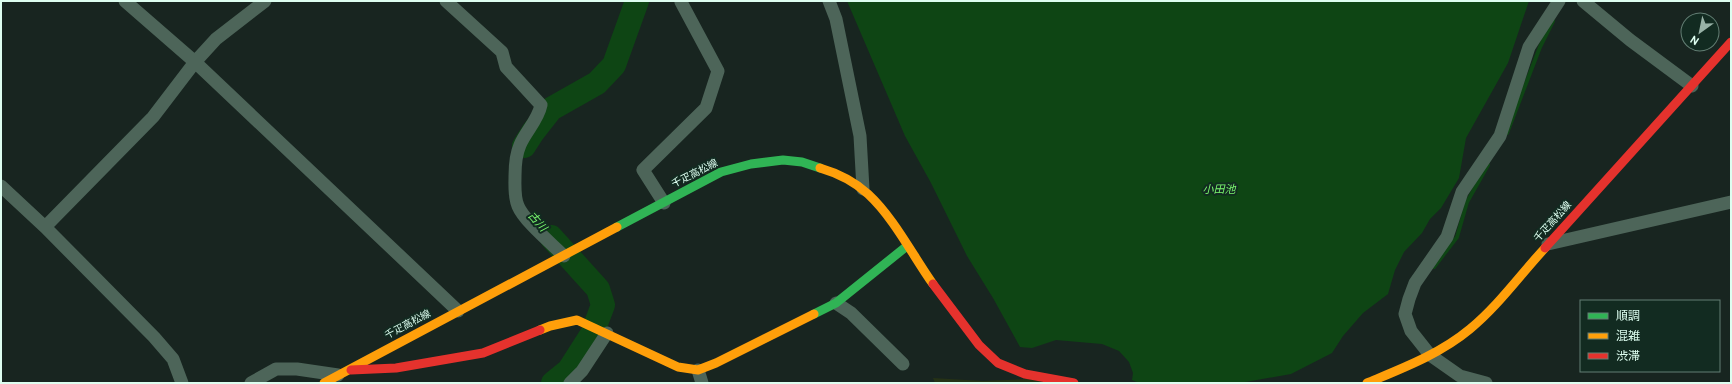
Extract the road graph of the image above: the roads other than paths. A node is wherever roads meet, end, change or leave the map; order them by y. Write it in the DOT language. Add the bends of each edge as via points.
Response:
graph roads {
  1 [pos="125,1"];
  2 [pos="265,1"];
  3 [pos="446,1"];
  4 [pos="682,1"];
  5 [pos="829,1"];
  6 [pos="1559,1"];
  7 [pos="1583,1"];
  8 [pos="1731,42"];
  9 [pos="195,62"];
  10 [pos="1692,86"];
  11 [pos="1,186"];
  12 [pos="863,189"];
  13 [pos="1731,202"];
  14 [pos="664,203"];
  15 [pos="45,227"];
  16 [pos="1547,244"];
  17 [pos="907,246"];
  18 [pos="570,253"];
  19 [pos="836,303"];
  20 [pos="458,311"];
  21 [pos="604,331"];
  22 [pos="1430,355"];
  23 [pos="903,364"];
  24 [pos="698,370"];
  25 [pos="343,373"];
  26 [pos="182,383"];
  27 [pos="251,383"];
  28 [pos="324,383"];
  29 [pos="570,383"];
  30 [pos="702,383"];
  31 [pos="1074,383"];
  32 [pos="1367,383"];
  33 [pos="1486,383"];
  1 -- 9 [label="street"];
  2 -- 9 [label="street" via="216,39"];
  3 -- 18 [label="street" via="502,52 506,67 541,105 539,114 519,147 515,191 518,206 524,216"];
  4 -- 14 [label="street" via="718,71 706,108 643,170"];
  5 -- 12 [label="street" via="836,19 860,136"];
  6 -- 22 [label="street" via="1529,48 1500,136 1462,192 1447,237 1415,283 1409,299 1405,314 1411,331"];
  7 -- 10 [label="street"];
  8 -- 10 [label="main road, 千疋高松線"];
  9 -- 15 [label="street" via="153,117"];
  9 -- 20 [label="street"];
  10 -- 16 [label="main road, 千疋高松線"];
  11 -- 15 [label="street"];
  12 -- 14 [label="main road, 千疋高松線" via="821,167 785,160 749,164 721,172"];
  12 -- 17 [label="main road, 千疋高松線" via="887,215"];
  13 -- 16 [label="street"];
  14 -- 18 [label="main road, 千疋高松線"];
  15 -- 26 [label="street" via="154,337 173,359"];
  16 -- 22 [label="main road, 千疋高松線" via="1486,314 1461,337"];
  17 -- 19 [label="main road"];
  17 -- 31 [label="main road, 千疋高松線" via="987,354 1014,371"];
  18 -- 20 [label="main road, 千疋高松線"];
  19 -- 23 [label="street" via="851,313"];
  19 -- 24 [label="main road"];
  20 -- 25 [label="main road, 千疋高松線"];
  21 -- 24 [label="main road" via="678,367"];
  21 -- 25 [label="main road" via="577,320 550,326 483,353 396,368"];
  21 -- 29 [label="street" via="582,371"];
  22 -- 32 [label="main road, 千疋高松線"];
  22 -- 33 [label="street" via="1460,376"];
  24 -- 30 [label="street"];
  25 -- 27 [label="street" via="276,368"];
  25 -- 28 [label="main road, 千疋高松線"];
}
